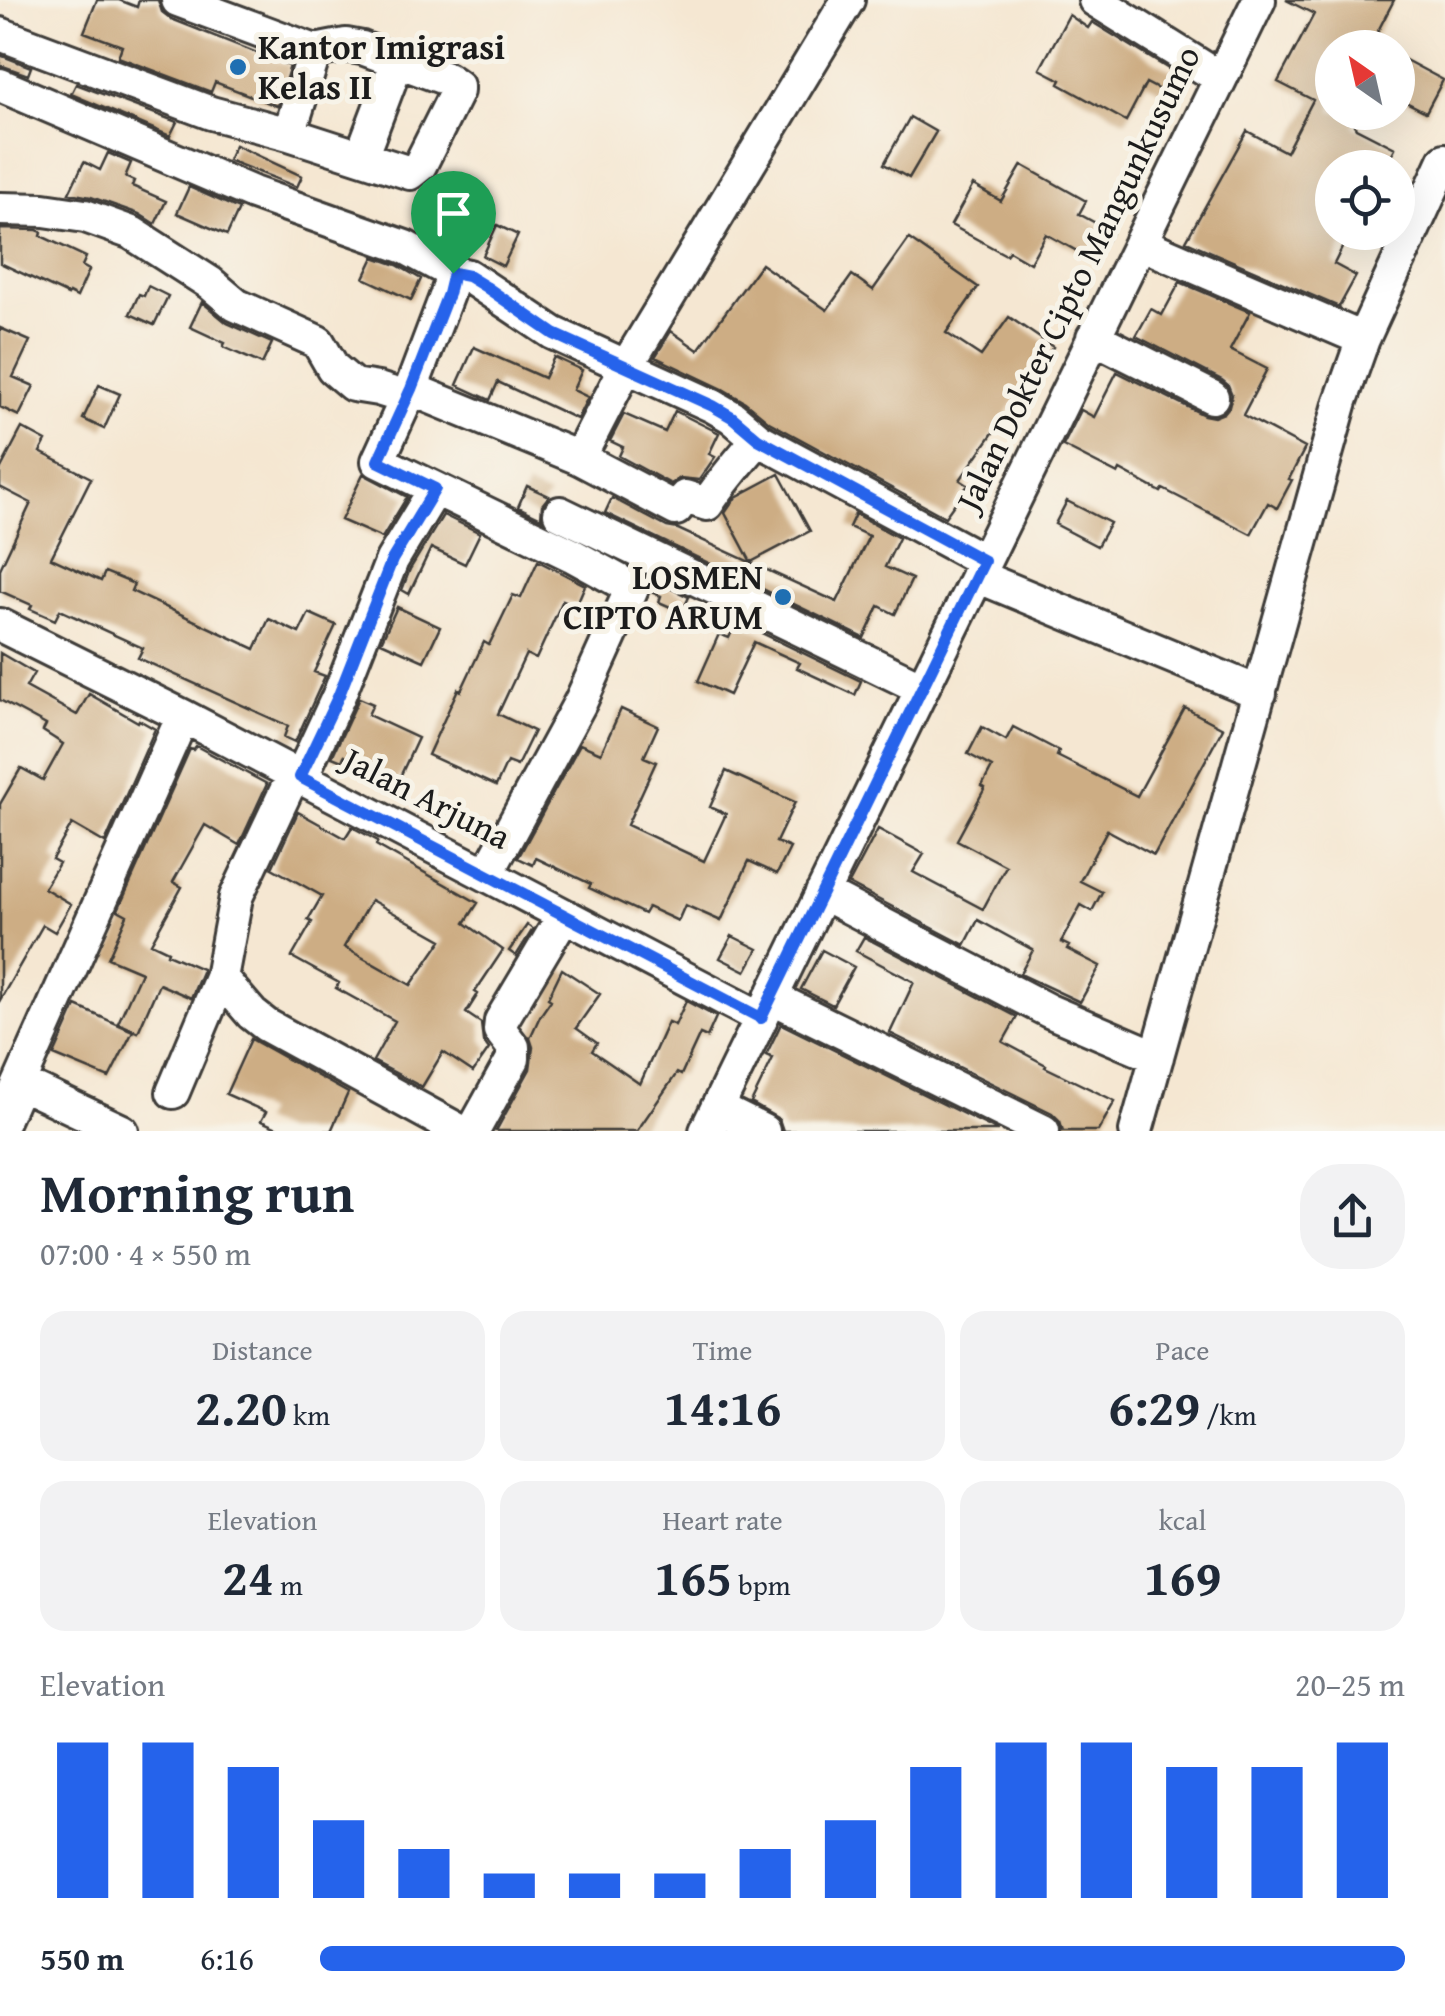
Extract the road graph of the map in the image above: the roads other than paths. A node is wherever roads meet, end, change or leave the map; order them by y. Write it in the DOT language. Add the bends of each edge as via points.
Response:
graph roads {
  1 [pos="178,0"];
  2 [pos="848,0"];
  3 [pos="1095,0"];
  4 [pos="1258,0"];
  5 [pos="0,34"];
  6 [pos="314,51"];
  7 [pos="397,62"];
  8 [pos="1220,78"];
  9 [pos="0,85"];
  10 [pos="289,134"];
  11 [pos="360,156"];
  12 [pos="1445,160"];
  13 [pos="0,209"];
  14 [pos="1140,243"];
  15 [pos="453,273"];
  16 [pos="1094,337"];
  17 [pos="1363,339"];
  18 [pos="626,367"];
  19 [pos="409,393"];
  20 [pos="1212,397"];
  21 [pos="758,439"];
  22 [pos="579,458"];
  23 [pos="435,489"];
  24 [pos="560,513"];
  25 [pos="981,568"];
  26 [pos="0,625"];
  27 [pos="922,688"];
  28 [pos="1260,693"];
  29 [pos="183,716"];
  30 [pos="297,776"];
  31 [pos="487,874"];
  32 [pos="822,893"];
  33 [pos="564,915"];
  34 [pos="221,978"];
  35 [pos="766,1007"];
  36 [pos="1157,1057"];
  37 [pos="20,1083"];
  38 [pos="174,1092"];
  39 [pos="712,1119"];
  40 [pos="0,1127"];
  41 [pos="454,1129"];
  42 [pos="122,1131"];
  43 [pos="763,1131"];
  44 [pos="1044,1131"];
  45 [pos="1136,1131"];
  1 -- 6 [label="street"];
  2 -- 18 [label="street"];
  3 -- 8 [label="street"];
  4 -- 8 [label="street, Jalan Dokter Cipto Mangunkusumo"];
  5 -- 10 [label="street" via="212,113"];
  6 -- 7 [label="street" via="346,45"];
  6 -- 10 [label="street"];
  7 -- 11 [label="street"];
  7 -- 11 [label="street" via="447,79 458,90 416,170 404,173"];
  8 -- 14 [label="street, Jalan Dokter Cipto Mangunkusumo"];
  9 -- 15 [label="street" via="253,193 404,247"];
  10 -- 11 [label="street"];
  12 -- 17 [label="street"];
  13 -- 19 [label="street" via="85,216 132,233 236,305 318,342 353,385"];
  14 -- 16 [label="street, Jalan Dokter Cipto Mangunkusumo"];
  14 -- 17 [label="street"];
  15 -- 18 [label="street" via="468,276 554,334"];
  15 -- 19 [label="street"];
  16 -- 20 [label="street"];
  16 -- 25 [label="street, Jalan Dokter Cipto Mangunkusumo"];
  17 -- 28 [label="street"];
  18 -- 21 [label="street" via="713,406"];
  18 -- 22 [label="street"];
  19 -- 22 [label="street"];
  19 -- 23 [label="street" via="378,461"];
  21 -- 22 [label="street" via="707,504 684,497 676,509"];
  21 -- 25 [label="street"];
  23 -- 30 [label="street" via="392,560 339,695"];
  23 -- 31 [label="street" via="632,588 581,701"];
  24 -- 27 [label="street"];
  25 -- 27 [label="street, Jalan Dokter Cipto Mangunkusumo"];
  25 -- 28 [label="street"];
  26 -- 29 [label="street, Jalan Arjuna"];
  27 -- 32 [label="street, Jalan Dokter Cipto Mangunkusumo"];
  28 -- 36 [label="street"];
  29 -- 30 [label="street, Jalan Arjuna"];
  29 -- 37 [label="street"];
  30 -- 31 [label="street, Jalan Arjuna"];
  30 -- 34 [label="street" via="236,898"];
  31 -- 33 [label="street, Jalan Arjuna"];
  32 -- 35 [label="street, Jalan Dokter Cipto Mangunkusumo"];
  32 -- 36 [label="street" via="1049,1010"];
  33 -- 35 [label="street, Jalan Arjuna"];
  33 -- 41 [label="street" via="502,1020 513,1059"];
  34 -- 38 [label="street"];
  34 -- 41 [label="street" via="266,1024"];
  35 -- 39 [label="street, Jalan Dokter Cipto Mangunkusumo"];
  35 -- 44 [label="street, Jalan Arjuna"];
  36 -- 45 [label="street"];
  37 -- 40 [label="street"];
  37 -- 42 [label="street"];
  39 -- 43 [label="street"];
}
